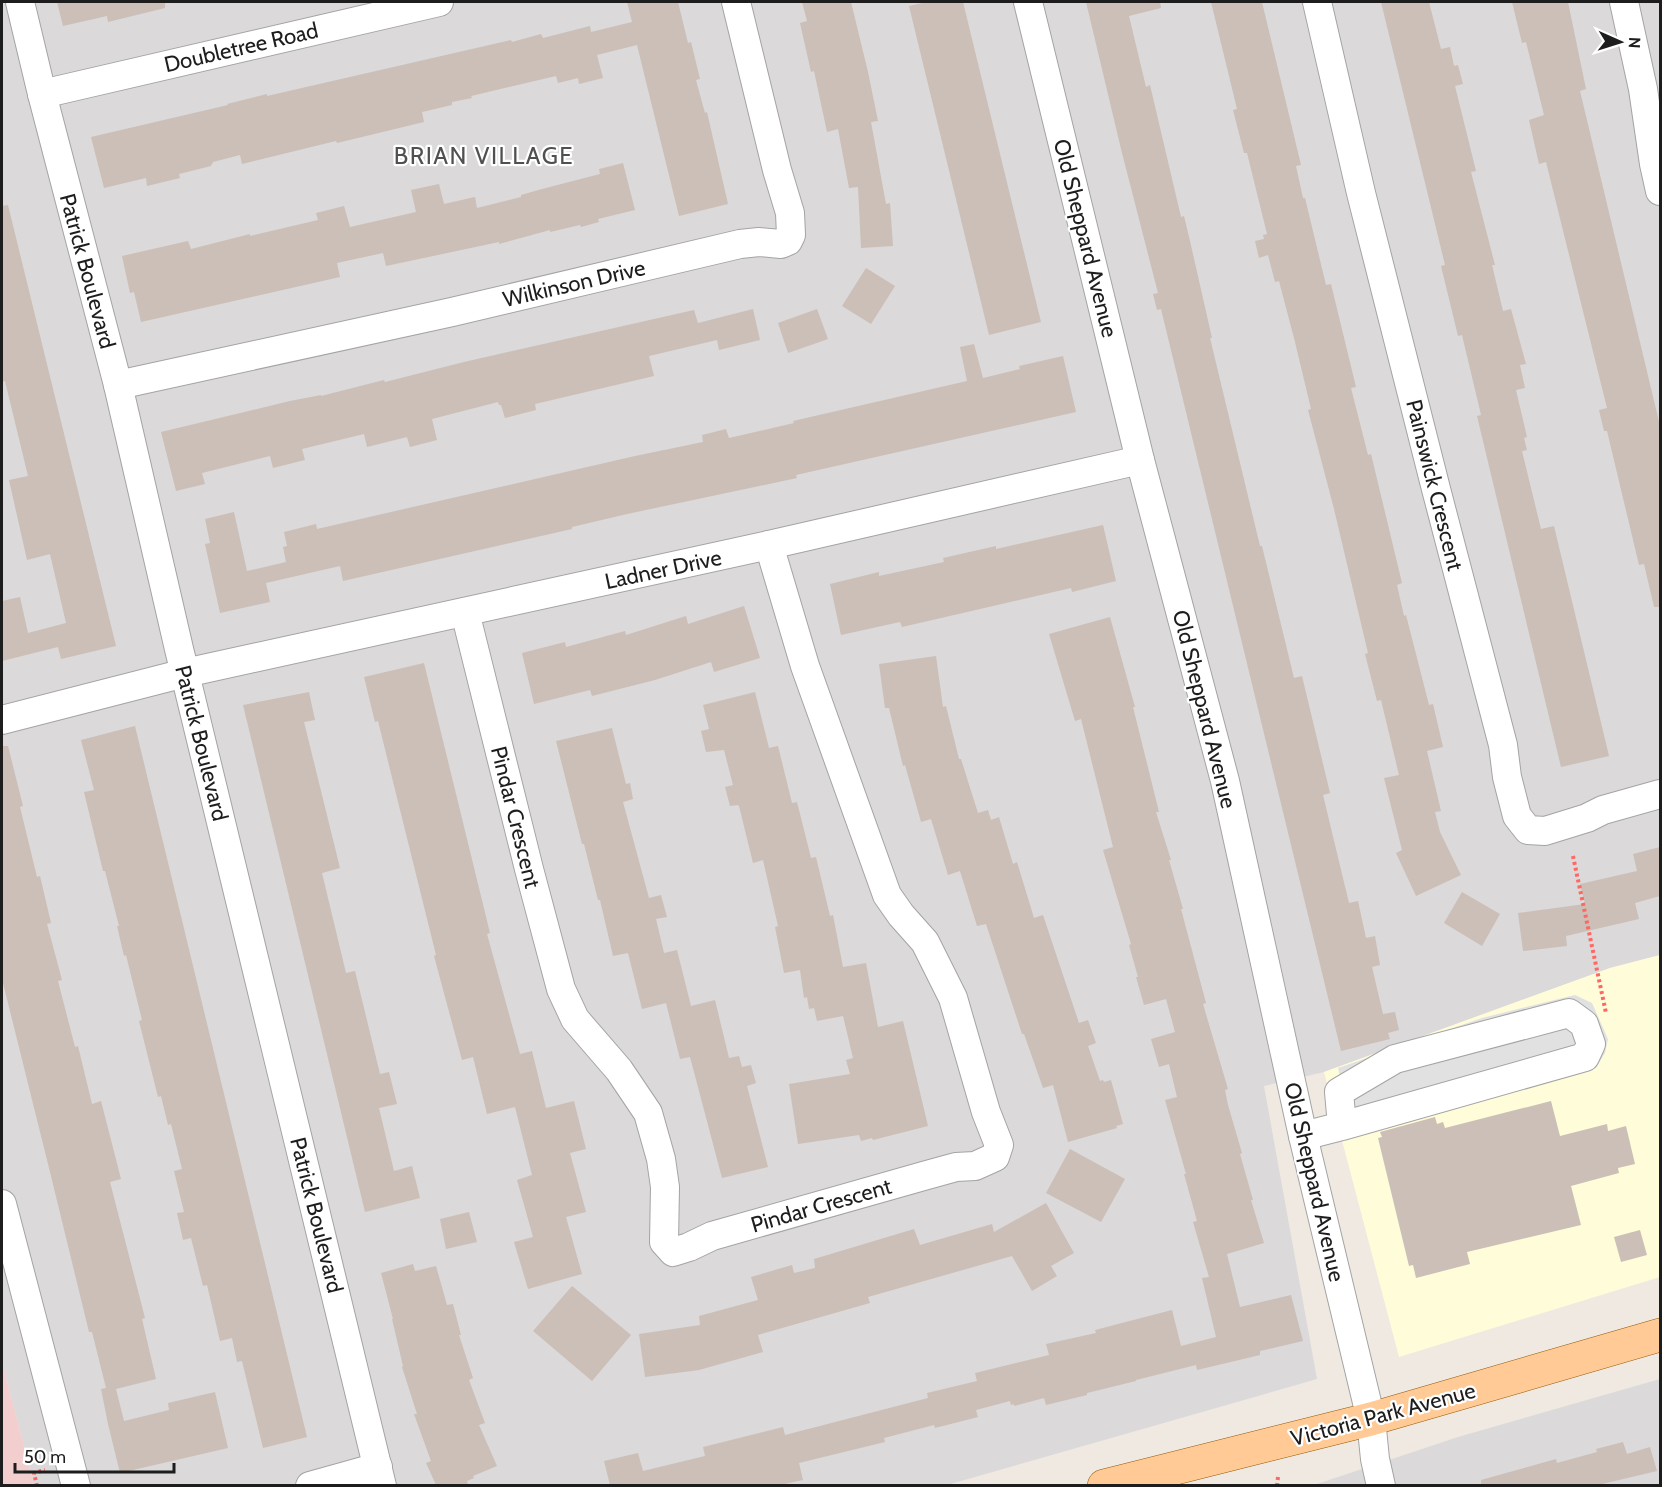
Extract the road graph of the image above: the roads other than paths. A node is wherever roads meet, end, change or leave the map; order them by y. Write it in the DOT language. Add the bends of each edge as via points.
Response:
graph roads {
  1 [pos="20,2"];
  2 [pos="439,2"];
  3 [pos="736,2"];
  4 [pos="1028,2"];
  5 [pos="1317,2"];
  6 [pos="1624,2"];
  7 [pos="42,94"];
  8 [pos="1660,191"];
  9 [pos="118,386"];
  10 [pos="1140,460"];
  11 [pos="769,545"];
  12 [pos="465,612"];
  13 [pos="185,673"];
  14 [pos="2,720"];
  15 [pos="1660,794"];
  16 [pos="1342,1126"];
  17 [pos="1303,1136"];
  18 [pos="2,1204"];
  19 [pos="1660,1335"];
  20 [pos="1371,1419"];
  21 [pos="380,1476"];
  22 [pos="76,1485"];
  23 [pos="310,1485"];
  24 [pos="1104,1485"];
  25 [pos="1381,1485"];
  1 -- 7 [label="street, Patrick Boulevard"];
  2 -- 7 [label="street, Doubletree Road"];
  3 -- 9 [label="street, Wilkinson Drive" via="790,213 788,241 740,244"];
  4 -- 10 [label="street, Old Sheppard Avenue"];
  5 -- 15 [label="street, Painswick Crescent" via="1361,193 1503,745 1517,816 1528,830 1545,831"];
  6 -- 8 [label="street"];
  7 -- 9 [label="street, Patrick Boulevard"];
  9 -- 13 [label="street, Patrick Boulevard"];
  10 -- 11 [label="street, Ladner Drive"];
  10 -- 17 [label="street, Old Sheppard Avenue" via="1225,781"];
  11 -- 12 [label="street, Ladner Drive"];
  11 -- 12 [label="street, Pindar Crescent" via="805,666 887,895 925,942 953,998 999,1145 995,1157 975,1166 956,1167 712,1236 673,1252 664,1242 665,1187 648,1113 619,1070 575,1019 561,989"];
  12 -- 13 [label="street, Ladner Drive"];
  13 -- 14 [label="street, Ladner Drive"];
  13 -- 21 [label="street, Patrick Boulevard"];
  16 -- 16 [label="street" via="1585,1057 1591,1044 1584,1024 1569,1013 1395,1059 1340,1092"];
  16 -- 17 [label="street"];
  17 -- 20 [label="street, Old Sheppard Avenue"];
  18 -- 22 [label="street"];
  19 -- 20 [label="main road, Victoria Park Avenue"];
  20 -- 24 [label="main road, Victoria Park Avenue"];
  20 -- 25 [label="street, Old Sheppard Avenue"];
  21 -- 23 [label="street"];
}
